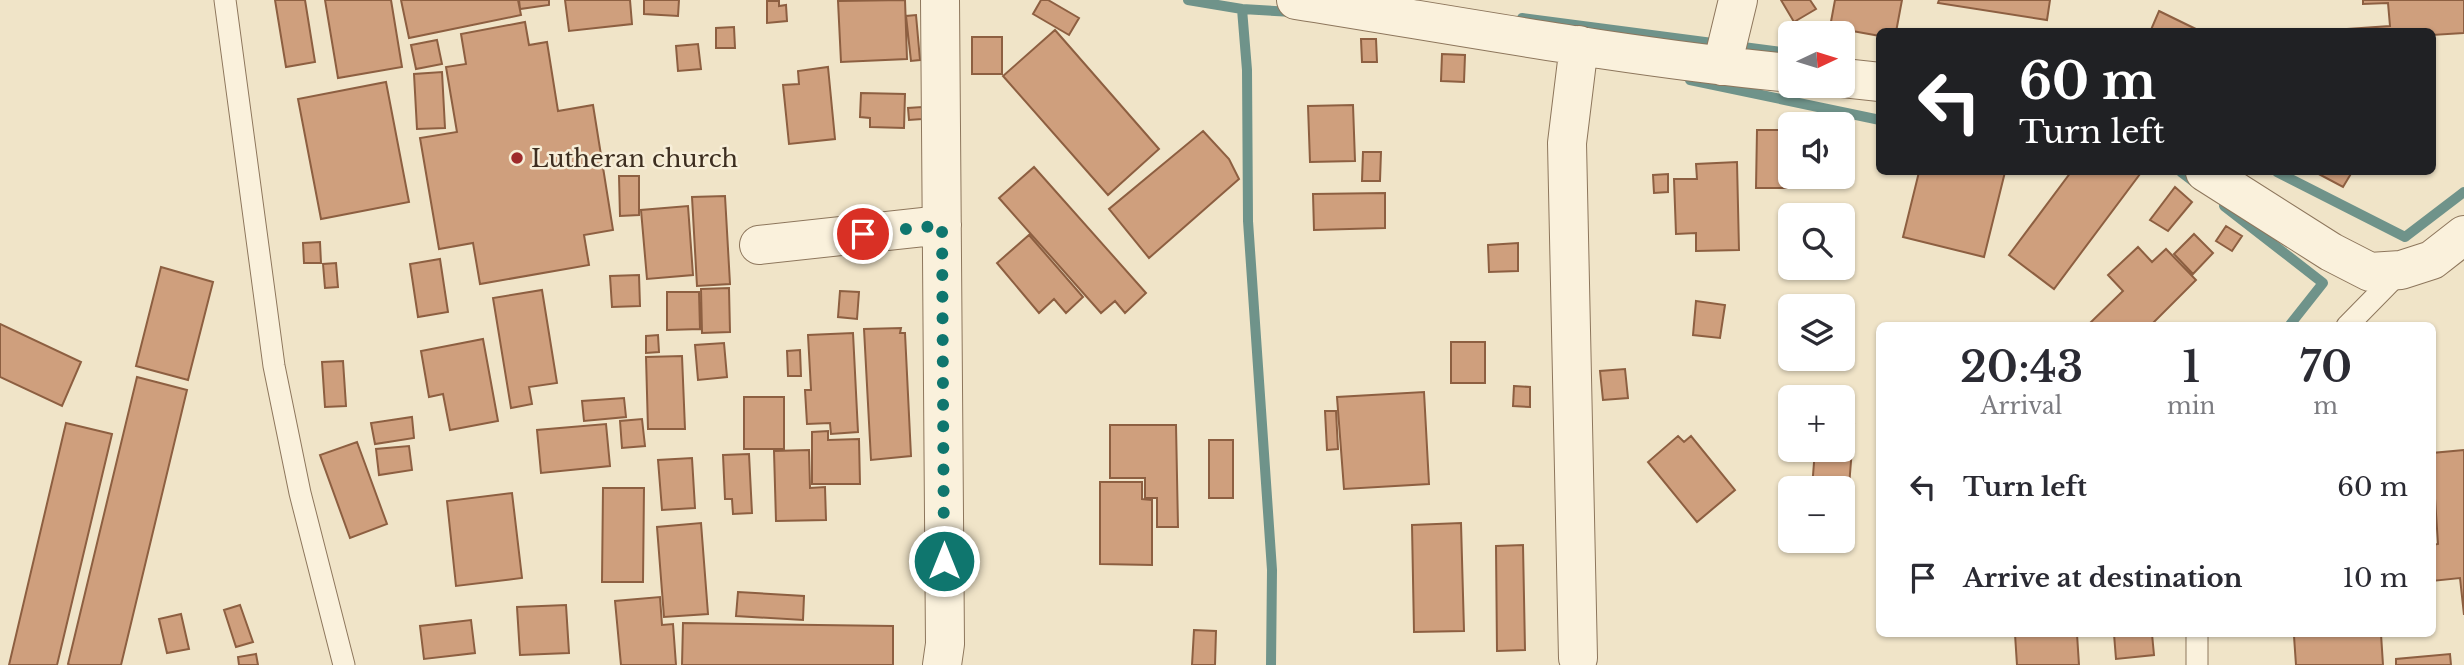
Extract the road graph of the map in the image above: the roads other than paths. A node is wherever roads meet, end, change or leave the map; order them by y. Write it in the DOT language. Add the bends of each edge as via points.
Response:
graph roads {
  1 [pos="225,0"];
  2 [pos="940,0"];
  3 [pos="1296,0"];
  4 [pos="1738,0"];
  5 [pos="1579,45"];
  6 [pos="1722,66"];
  7 [pos="1778,72"];
  8 [pos="1855,79"];
  9 [pos="1876,82"];
  10 [pos="2210,175"];
  11 [pos="942,225"];
  12 [pos="2464,235"];
  13 [pos="759,245"];
  14 [pos="2401,270"];
  15 [pos="2351,322"];
  16 [pos="2197,637"];
  17 [pos="1578,658"];
  18 [pos="344,665"];
  19 [pos="942,665"];
  20 [pos="2197,665"];
  1 -- 18 [label="lane" via="274,366 300,493"];
  2 -- 11 [label="street"];
  3 -- 5 [label="street"];
  4 -- 6 [label="street"];
  5 -- 6 [label="street"];
  5 -- 17 [label="street" via="1567,143"];
  6 -- 7 [label="street"];
  8 -- 9 [label="street"];
  10 -- 14 [label="street" via="2331,252 2370,271"];
  11 -- 13 [label="street"];
  11 -- 19 [label="street"];
  12 -- 14 [label="street" via="2432,260"];
  14 -- 15 [label="lane"];
  16 -- 20 [label="lane"];
}
